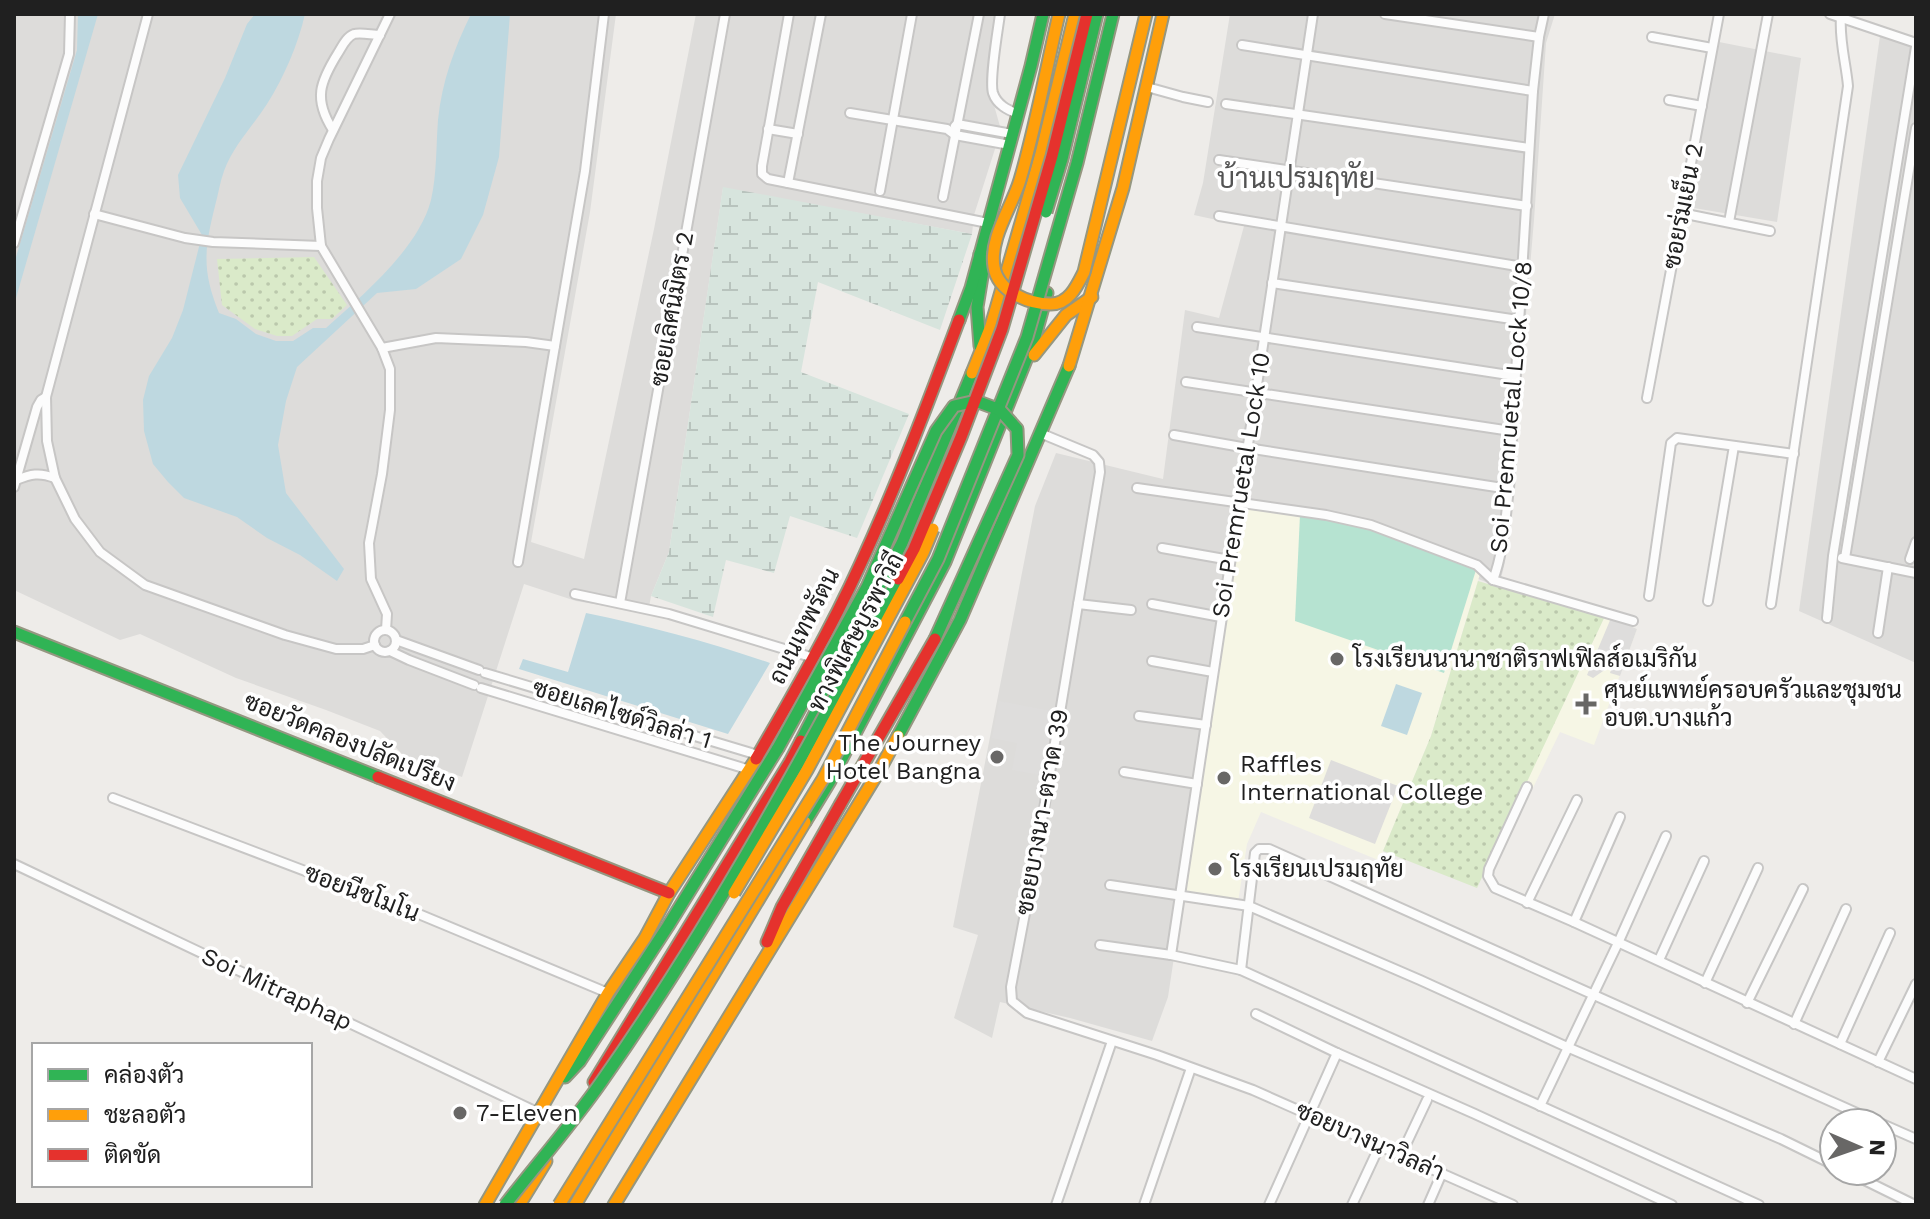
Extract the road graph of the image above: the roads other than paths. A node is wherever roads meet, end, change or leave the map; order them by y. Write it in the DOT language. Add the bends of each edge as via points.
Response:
graph roads {
  1 [pos="70,14"];
  2 [pos="148,14"];
  3 [pos="390,14"];
  4 [pos="604,14"];
  5 [pos="725,14"];
  6 [pos="789,14"];
  7 [pos="821,14"];
  8 [pos="912,14"];
  9 [pos="979,14"];
  10 [pos="1000,14"];
  11 [pos="1043,14"];
  12 [pos="1059,14"];
  13 [pos="1075,14"];
  14 [pos="1087,14"];
  15 [pos="1097,14"];
  16 [pos="1113,14"];
  17 [pos="1119,14"];
  18 [pos="1146,14"];
  19 [pos="1163,14"];
  20 [pos="1313,14"];
  21 [pos="1385,14"];
  22 [pos="1544,14"];
  23 [pos="1719,14"];
  24 [pos="1768,14"];
  25 [pos="1830,14"];
  26 [pos="1841,17"];
  27 [pos="380,35"];
  28 [pos="1539,37"];
  29 [pos="1652,37"];
  30 [pos="1242,45"];
  31 [pos="1916,45"];
  32 [pos="1712,48"];
  33 [pos="1307,56"];
  34 [pos="1147,87"];
  35 [pos="1533,91"];
  36 [pos="1669,100"];
  37 [pos="1208,102"];
  38 [pos="1226,104"];
  39 [pos="1702,106"];
  40 [pos="850,113"];
  41 [pos="1018,114"];
  42 [pos="1297,114"];
  43 [pos="893,121"];
  44 [pos="957,124"];
  45 [pos="768,129"];
  46 [pos="947,129"];
  47 [pos="333,130"];
  48 [pos="1916,131"];
  49 [pos="1902,132"];
  50 [pos="798,134"];
  51 [pos="955,135"];
  52 [pos="1011,139"];
  53 [pos="1529,148"];
  54 [pos="1219,160"];
  55 [pos="1289,170"];
  56 [pos="788,183"];
  57 [pos="880,191"];
  58 [pos="943,197"];
  59 [pos="1892,198"];
  60 [pos="1904,199"];
  61 [pos="1527,206"];
  62 [pos="1681,213"];
  63 [pos="94,214"];
  64 [pos="1219,216"];
  65 [pos="1729,222"];
  66 [pos="988,223"];
  67 [pos="1281,226"];
  68 [pos="1770,231"];
  69 [pos="14,243"];
  70 [pos="321,246"];
  71 [pos="980,254"];
  72 [pos="1523,267"];
  73 [pos="1272,283"];
  74 [pos="1092,297"];
  75 [pos="1874,309"];
  76 [pos="1886,311"];
  77 [pos="1518,320"];
  78 [pos="1197,327"];
  79 [pos="1263,338"];
  80 [pos="555,346"];
  81 [pos="382,348"];
  82 [pos="980,354"];
  83 [pos="1025,363"];
  84 [pos="1515,376"];
  85 [pos="1186,382"];
  86 [pos="1256,394"];
  87 [pos="46,397"];
  88 [pos="1647,398"];
  89 [pos="1855,423"];
  90 [pos="1868,425"];
  91 [pos="1511,431"];
  92 [pos="1040,433"];
  93 [pos="1174,435"];
  94 [pos="1734,446"];
  95 [pos="1247,448"];
  96 [pos="1794,454"];
  97 [pos="55,478"];
  98 [pos="15,484"];
  99 [pos="1137,488"];
  100 [pos="1509,489"];
  101 [pos="1239,503"];
  102 [pos="1916,542"];
  103 [pos="1162,548"];
  104 [pos="1833,556"];
  105 [pos="1845,558"];
  106 [pos="1910,559"];
  107 [pos="1230,560"];
  108 [pos="518,562"];
  109 [pos="1888,567"];
  110 [pos="1916,573"];
  111 [pos="1493,580"];
  112 [pos="575,594"];
  113 [pos="1649,596"];
  114 [pos="1708,601"];
  115 [pos="620,603"];
  116 [pos="1078,604"];
  117 [pos="1152,604"];
  118 [pos="1771,604"];
  119 [pos="1131,610"];
  120 [pos="1221,617"];
  121 [pos="1827,618"];
  122 [pos="1633,621"];
  123 [pos="386,630"];
  124 [pos="14,632"];
  125 [pos="1878,633"];
  126 [pos="396,640"];
  127 [pos="375,645"];
  128 [pos="390,651"];
  129 [pos="814,658"];
  130 [pos="1152,661"];
  131 [pos="468,666"];
  132 [pos="1213,672"];
  133 [pos="462,680"];
  134 [pos="1139,716"];
  135 [pos="1206,725"];
  136 [pos="758,755"];
  137 [pos="750,770"];
  138 [pos="1124,772"];
  139 [pos="1197,784"];
  140 [pos="1527,787"];
  141 [pos="113,798"];
  142 [pos="1577,800"];
  143 [pos="1620,817"];
  144 [pos="1666,836"];
  145 [pos="1704,861"];
  146 [pos="14,864"];
  147 [pos="1758,868"];
  148 [pos="1110,885"];
  149 [pos="1803,889"];
  150 [pos="669,893"];
  151 [pos="1181,894"];
  152 [pos="1527,903"];
  153 [pos="1249,906"];
  154 [pos="1846,909"];
  155 [pos="1574,922"];
  156 [pos="1890,933"];
  157 [pos="1618,943"];
  158 [pos="1100,945"];
  159 [pos="1171,955"];
  160 [pos="1659,960"];
  161 [pos="1241,970"];
  162 [pos="751,978"];
  163 [pos="1705,983"];
  164 [pos="1916,984"];
  165 [pos="608,993"];
  166 [pos="1593,995"];
  167 [pos="1747,1003"];
  168 [pos="1256,1014"];
  169 [pos="1794,1024"];
  170 [pos="1112,1041"];
  171 [pos="1840,1044"];
  172 [pos="1567,1047"];
  173 [pos="1337,1053"];
  174 [pos="1878,1062"];
  175 [pos="1191,1068"];
  176 [pos="1916,1079"];
  177 [pos="1225,1080"];
  178 [pos="551,1092"];
  179 [pos="1427,1100"];
  180 [pos="1540,1106"];
  181 [pos="1843,1107"];
  182 [pos="539,1113"];
  183 [pos="1310,1114"];
  184 [pos="1380,1145"];
  185 [pos="1401,1155"];
  186 [pos="1818,1157"];
  187 [pos="1442,1173"];
  188 [pos="1878,1187"];
  189 [pos="1509,1204"];
  190 [pos="1669,1204"];
  191 [pos="485,1205"];
  192 [pos="505,1205"];
  193 [pos="518,1205"];
  194 [pos="559,1205"];
  195 [pos="575,1205"];
  196 [pos="614,1205"];
  197 [pos="1056,1205"];
  198 [pos="1144,1205"];
  199 [pos="1269,1205"];
  200 [pos="1352,1205"];
  201 [pos="1428,1205"];
  202 [pos="1759,1205"];
  203 [pos="1915,1205"];
  1 -- 69 [label="street" via="69,54"];
  2 -- 63 [label="street"];
  3 -- 27 [label="street"];
  4 -- 80 [label="street" via="585,171"];
  5 -- 115 [label="street, ซอยเลิศนิมิตร 2"];
  6 -- 45 [label="street"];
  7 -- 50 [label="street"];
  8 -- 43 [label="street"];
  9 -- 44 [label="street"];
  10 -- 41 [label="street" via="993,93 1005,109"];
  11 -- 41 [label="main road, ถนนเทพรัตน"];
  12 -- 18 [label="main road, bridge" via="994,268 1004,288 1027,301 1055,304 1073,293 1084,272"];
  13 -- 82 [label="main road, ถนนเทพรัตน" via="1041,154"];
  14 -- 192 [label="main road, bridge" via="1002,329 914,549 799,765 669,982 601,1083"];
  15 -- 193 [label="main road, ทางพิเศษบูรพาวิถี, bridge" via="1012,332 923,553 807,770 677,987 609,1089"];
  16 -- 194 [label="main road, ทางพิเศษบูรพาวิถี, bridge" via="1027,337 938,559 823,779"];
  17 -- 83 [label="main road"];
  19 -- 34 [label="main road"];
  20 -- 33 [label="street, Soi Premruetal Lock 10"];
  21 -- 28 [label="street"];
  22 -- 28 [label="street, Soi Premruetal Lock 10/8"];
  23 -- 32 [label="street, ซอยร่มเย็น 2"];
  24 -- 65 [label="street"];
  25 -- 26 [label="street"];
  26 -- 31 [label="street"];
  26 -- 96 [label="street" via="1848,86"];
  27 -- 47 [label="street"];
  27 -- 47 [label="street" via="351,35 325,75 321,105"];
  28 -- 35 [label="street, Soi Premruetal Lock 10/8"];
  29 -- 32 [label="street"];
  30 -- 33 [label="street"];
  31 -- 49 [label="street"];
  32 -- 39 [label="street, ซอยร่มเย็น 2"];
  33 -- 35 [label="street"];
  33 -- 42 [label="street, Soi Premruetal Lock 10"];
  34 -- 37 [label="street"];
  34 -- 74 [label="main road"];
  35 -- 53 [label="street, Soi Premruetal Lock 10/8"];
  36 -- 39 [label="street"];
  38 -- 42 [label="street"];
  39 -- 62 [label="street, ซอยร่มเย็น 2"];
  40 -- 43 [label="street"];
  41 -- 52 [label="main road, ถนนเทพรัตน"];
  42 -- 53 [label="street"];
  42 -- 55 [label="street, Soi Premruetal Lock 10"];
  43 -- 46 [label="street"];
  43 -- 57 [label="street"];
  44 -- 46 [label="street"];
  44 -- 51 [label="street"];
  44 -- 52 [label="street"];
  45 -- 50 [label="street"];
  45 -- 56 [label="street" via="762,174"];
  46 -- 51 [label="street"];
  47 -- 70 [label="street" via="317,181"];
  48 -- 49 [label="street"];
  48 -- 60 [label="street"];
  49 -- 59 [label="street"];
  50 -- 56 [label="street"];
  51 -- 52 [label="street"];
  51 -- 58 [label="street"];
  52 -- 66 [label="main road, ถนนเทพรัตน"];
  53 -- 61 [label="street, Soi Premruetal Lock 10/8"];
  54 -- 55 [label="street"];
  55 -- 61 [label="street"];
  55 -- 67 [label="street, Soi Premruetal Lock 10"];
  56 -- 66 [label="street"];
  59 -- 60 [label="street"];
  59 -- 75 [label="street"];
  60 -- 76 [label="street"];
  61 -- 72 [label="street, Soi Premruetal Lock 10/8"];
  62 -- 65 [label="street"];
  62 -- 88 [label="street, ซอยร่มเย็น 2"];
  63 -- 70 [label="street" via="213,242"];
  63 -- 87 [label="street"];
  64 -- 67 [label="street"];
  65 -- 68 [label="street"];
  66 -- 71 [label="main road, ถนนเทพรัตน"];
  67 -- 72 [label="street"];
  67 -- 73 [label="street, Soi Premruetal Lock 10"];
  70 -- 81 [label="street"];
  71 -- 82 [label="main road"];
  71 -- 129 [label="main road, ถนนเทพรัตน" via="917,431"];
  72 -- 77 [label="street, Soi Premruetal Lock 10/8"];
  73 -- 77 [label="street"];
  73 -- 79 [label="street, Soi Premruetal Lock 10"];
  74 -- 83 [label="main road" via="1068,311"];
  74 -- 92 [label="main road"];
  75 -- 76 [label="street"];
  75 -- 89 [label="street"];
  76 -- 90 [label="street"];
  77 -- 84 [label="street, Soi Premruetal Lock 10/8"];
  78 -- 79 [label="street"];
  79 -- 84 [label="street"];
  79 -- 86 [label="street, Soi Premruetal Lock 10"];
  80 -- 81 [label="street" via="436,338"];
  80 -- 108 [label="street"];
  81 -- 123 [label="street" via="390,369 390,410 369,543 371,579 387,614"];
  82 -- 193 [label="main road, ถนนเทพรัตน" via="902,543 790,762"];
  83 -- 195 [label="main road" via="945,562 830,781"];
  84 -- 91 [label="street, Soi Premruetal Lock 10/8"];
  85 -- 86 [label="street"];
  86 -- 91 [label="street"];
  86 -- 95 [label="street, Soi Premruetal Lock 10"];
  87 -- 97 [label="street"];
  87 -- 98 [label="street" via="37,407"];
  89 -- 90 [label="street"];
  89 -- 104 [label="street"];
  90 -- 105 [label="street"];
  91 -- 100 [label="street, Soi Premruetal Lock 10/8"];
  92 -- 116 [label="street, ซอยบางนา-ตราด 39" via="1099,462"];
  92 -- 162 [label="main road" via="960,620 879,771"];
  93 -- 95 [label="street"];
  94 -- 96 [label="street"];
  94 -- 113 [label="street" via="1677,438 1671,443"];
  94 -- 114 [label="street"];
  95 -- 100 [label="street"];
  95 -- 101 [label="street, Soi Premruetal Lock 10"];
  96 -- 118 [label="street"];
  97 -- 98 [label="street" via="34,473"];
  97 -- 127 [label="street" via="75,519 100,552 145,585 336,649"];
  99 -- 101 [label="street, Soi Premruetal Lock 10/8"];
  100 -- 111 [label="street, Soi Premruetal Lock 10/8"];
  101 -- 107 [label="street, Soi Premruetal Lock 10"];
  101 -- 111 [label="street, Soi Premruetal Lock 10/8" via="1371,525 1474,564"];
  102 -- 106 [label="street"];
  103 -- 107 [label="street"];
  104 -- 105 [label="street"];
  104 -- 121 [label="street"];
  105 -- 109 [label="street"];
  107 -- 120 [label="street, Soi Premruetal Lock 10"];
  109 -- 110 [label="street"];
  109 -- 125 [label="street"];
  111 -- 122 [label="street"];
  112 -- 115 [label="street"];
  115 -- 129 [label="street"];
  116 -- 119 [label="street"];
  116 -- 170 [label="street, ซอยบางนา-ตราด 39" via="1010,994 1027,1013"];
  117 -- 120 [label="street"];
  120 -- 132 [label="street, Soi Premruetal Lock 10"];
  123 -- 126 [label="street, ซอยเลคไซด์วิลล่า 1"];
  123 -- 127 [label="street" via="379,632"];
  124 -- 150 [label="main road, ซอยวัดคลองปลัดเปรียง"];
  126 -- 128 [label="street"];
  126 -- 131 [label="street, ซอยเลคไซด์วิลล่า 1"];
  127 -- 128 [label="street, ซอยเลคไซด์วิลล่า 1"];
  128 -- 133 [label="street, ซอยเลคไซด์วิลล่า 1"];
  129 -- 136 [label="main road, ถนนเทพรัตน"];
  130 -- 132 [label="street"];
  131 -- 133 [label="street"];
  131 -- 136 [label="street, ซอยเลคไซด์วิลล่า 1"];
  132 -- 135 [label="street, Soi Premruetal Lock 10"];
  133 -- 137 [label="street, ซอยเลคไซด์วิลล่า 1"];
  134 -- 135 [label="street"];
  135 -- 139 [label="street, Soi Premruetal Lock 10"];
  136 -- 137 [label="main road, ถนนเทพรัตน"];
  137 -- 150 [label="main road, ถนนเทพรัตน"];
  138 -- 139 [label="street"];
  139 -- 151 [label="street, Soi Premruetal Lock 10"];
  140 -- 152 [label="street" via="1488,876 1495,888"];
  141 -- 165 [label="street, ซอยนีชโมโน" via="421,915"];
  142 -- 152 [label="street"];
  143 -- 155 [label="street"];
  144 -- 157 [label="street"];
  145 -- 160 [label="street"];
  146 -- 182 [label="street, Soi Mitraphap"];
  147 -- 163 [label="street"];
  148 -- 151 [label="street"];
  149 -- 167 [label="street"];
  150 -- 165 [label="main road, ถนนเทพรัตน"];
  151 -- 153 [label="street"];
  151 -- 159 [label="street, Soi Premruetal Lock 10"];
  152 -- 155 [label="street"];
  153 -- 161 [label="street"];
  153 -- 166 [label="street" via="1255,853 1269,849"];
  153 -- 172 [label="street"];
  154 -- 169 [label="street"];
  155 -- 157 [label="street"];
  156 -- 171 [label="street"];
  157 -- 160 [label="street"];
  157 -- 166 [label="street"];
  158 -- 159 [label="street"];
  159 -- 161 [label="street"];
  160 -- 163 [label="street"];
  161 -- 180 [label="street"];
  162 -- 178 [label="main road, bridge" via="782,907 932,646 1018,455 1017,429 1000,410 976,401 954,406 936,431 867,587 778,748 580,1061"];
  162 -- 196 [label="main road"];
  163 -- 167 [label="street"];
  164 -- 174 [label="street"];
  165 -- 178 [label="main road, ถนนเทพรัตน"];
  166 -- 172 [label="street"];
  166 -- 181 [label="street"];
  167 -- 169 [label="street"];
  168 -- 173 [label="street"];
  169 -- 171 [label="street"];
  170 -- 175 [label="street, ซอยบางนา-ตราด 39"];
  170 -- 197 [label="street"];
  171 -- 174 [label="street"];
  172 -- 180 [label="street"];
  172 -- 186 [label="street"];
  173 -- 183 [label="street"];
  173 -- 190 [label="street"];
  174 -- 176 [label="street"];
  175 -- 177 [label="street, ซอยบางนา-ตราด 39"];
  175 -- 198 [label="street"];
  177 -- 183 [label="street, ซอยบางนาวิลล่า"];
  178 -- 182 [label="main road, ถนนเทพรัตน"];
  179 -- 185 [label="street"];
  180 -- 202 [label="street"];
  182 -- 191 [label="main road, ถนนเทพรัตน"];
  183 -- 184 [label="street, ซอยบางนาวิลล่า"];
  183 -- 199 [label="street"];
  184 -- 185 [label="street, ซอยบางนาวิลล่า"];
  184 -- 200 [label="street"];
  185 -- 187 [label="street, ซอยบางนาวิลล่า"];
  187 -- 189 [label="street, ซอยบางนาวิลล่า"];
  187 -- 201 [label="street"];
  188 -- 203 [label="street"];
}
